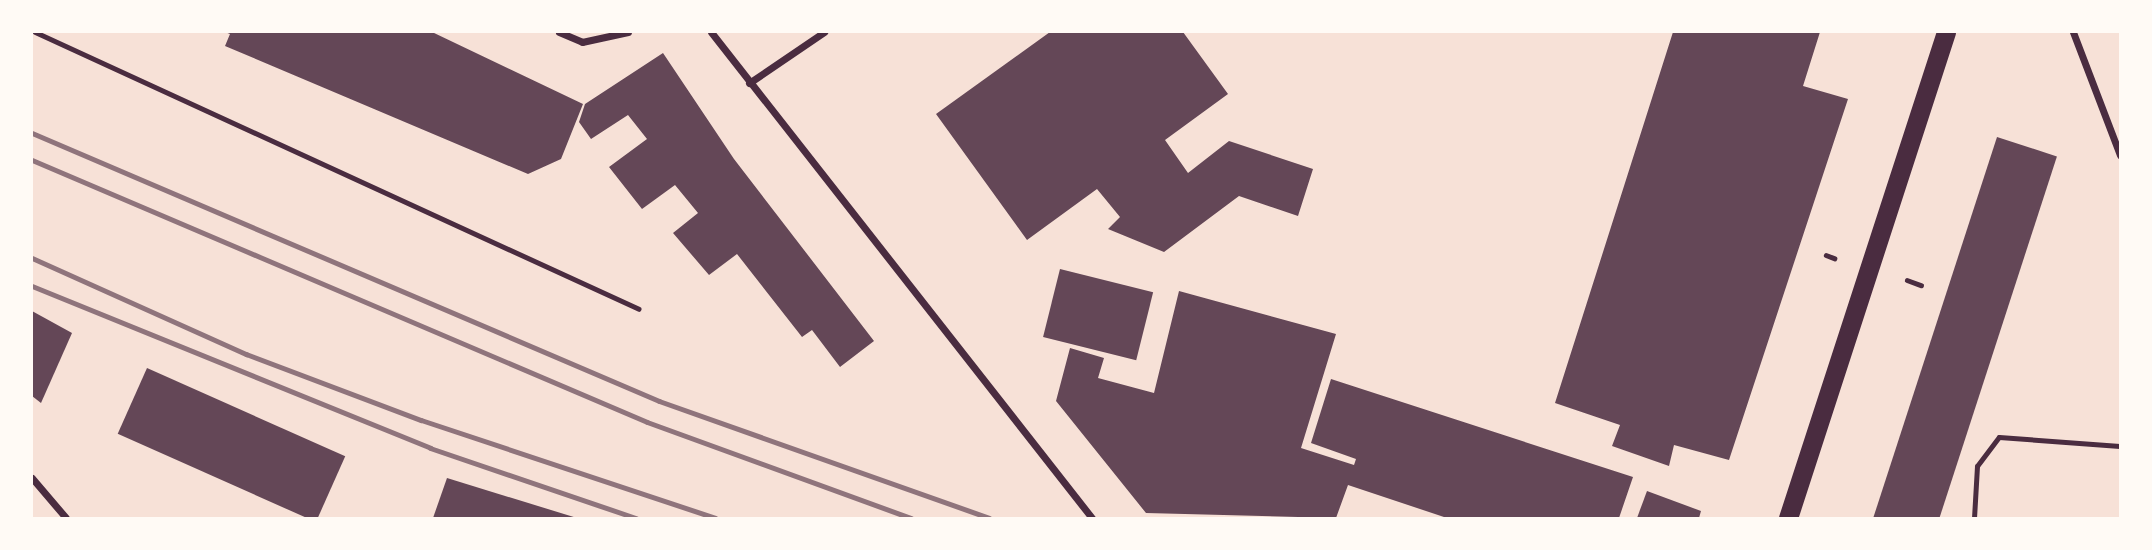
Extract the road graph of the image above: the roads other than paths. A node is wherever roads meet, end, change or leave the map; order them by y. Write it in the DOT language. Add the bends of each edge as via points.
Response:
graph roads {
  1 [pos="35,32"];
  2 [pos="559,32"];
  3 [pos="628,32"];
  4 [pos="711,32"];
  5 [pos="824,32"];
  6 [pos="1946,32"];
  7 [pos="2073,32"];
  8 [pos="749,83"];
  9 [pos="2120,155"];
  10 [pos="639,309"];
  11 [pos="2120,446"];
  12 [pos="32,478"];
  13 [pos="66,519"];
  14 [pos="1092,519"];
  15 [pos="1788,519"];
  16 [pos="1974,519"];
  1 -- 10 [label="lane"];
  2 -- 3 [label="street" via="582,42"];
  4 -- 8 [label="street"];
  5 -- 8 [label="street"];
  6 -- 15 [label="highway"];
  7 -- 9 [label="street"];
  8 -- 14 [label="street"];
  11 -- 16 [label="lane" via="1999,437 1977,466"];
  12 -- 13 [label="street"];
}
